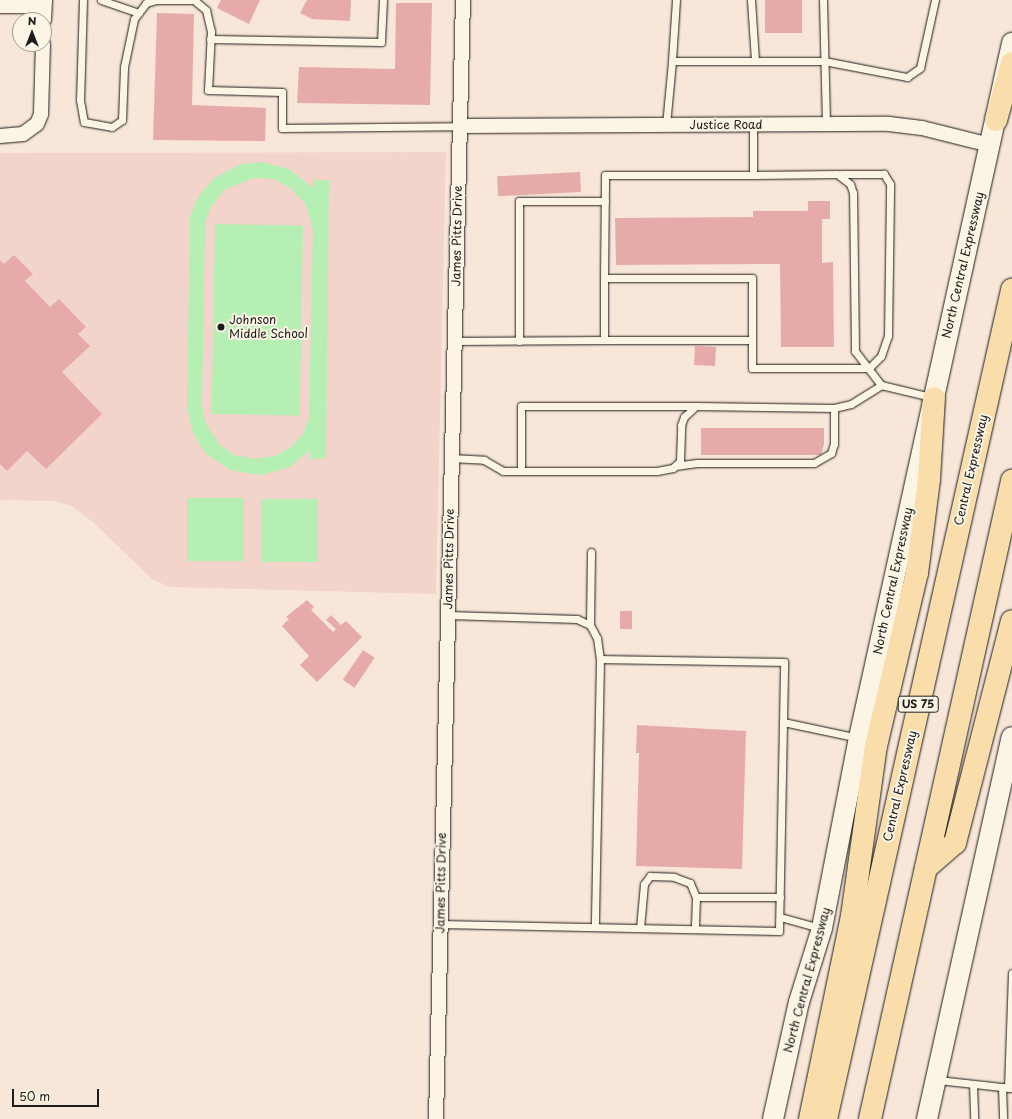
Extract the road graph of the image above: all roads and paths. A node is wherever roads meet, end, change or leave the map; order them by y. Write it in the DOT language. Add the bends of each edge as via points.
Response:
graph roads {
  1 [pos="83,0"];
  2 [pos="102,0"];
  3 [pos="156,0"];
  4 [pos="383,0"];
  5 [pos="463,0"];
  6 [pos="676,0"];
  7 [pos="751,0"];
  8 [pos="823,0"];
  9 [pos="935,0"];
  10 [pos="200,2"];
  11 [pos="0,6"];
  12 [pos="44,9"];
  13 [pos="139,13"];
  14 [pos="210,39"];
  15 [pos="1012,43"];
  16 [pos="43,52"];
  17 [pos="672,61"];
  18 [pos="755,61"];
  19 [pos="824,61"];
  20 [pos="1012,63"];
  21 [pos="996,120"];
  22 [pos="753,124"];
  23 [pos="826,124"];
  24 [pos="666,125"];
  25 [pos="459,126"];
  26 [pos="0,136"];
  27 [pos="990,145"];
  28 [pos="837,174"];
  29 [pos="754,175"];
  30 [pos="605,201"];
  31 [pos="604,278"];
  32 [pos="1012,290"];
  33 [pos="604,340"];
  34 [pos="752,340"];
  35 [pos="454,341"];
  36 [pos="519,341"];
  37 [pos="869,368"];
  38 [pos="881,385"];
  39 [pos="934,398"];
  40 [pos="696,406"];
  41 [pos="834,408"];
  42 [pos="451,458"];
  43 [pos="675,466"];
  44 [pos="521,471"];
  45 [pos="1012,481"];
  46 [pos="591,552"];
  47 [pos="448,615"];
  48 [pos="1012,620"];
  49 [pos="590,625"];
  50 [pos="600,659"];
  51 [pos="783,722"];
  52 [pos="1012,737"];
  53 [pos="859,738"];
  54 [pos="926,868"];
  55 [pos="696,897"];
  56 [pos="780,897"];
  57 [pos="780,917"];
  58 [pos="440,924"];
  59 [pos="595,927"];
  60 [pos="640,928"];
  61 [pos="822,928"];
  62 [pos="695,929"];
  63 [pos="1012,973"];
  64 [pos="785,1062"];
  65 [pos="935,1079"];
  66 [pos="973,1084"];
  67 [pos="1007,1087"];
  68 [pos="436,1119"];
  69 [pos="773,1119"];
  70 [pos="784,1119"];
  71 [pos="810,1119"];
  72 [pos="826,1119"];
  73 [pos="870,1119"];
  74 [pos="927,1119"];
  75 [pos="974,1119"];
  76 [pos="1003,1119"];
  1 -- 13 [label="lane" via="80,100 84,122 112,127 122,120 124,67 134,19"];
  2 -- 13 [label="lane"];
  3 -- 10 [label="lane"];
  3 -- 13 [label="lane" via="146,4"];
  4 -- 14 [label="lane" via="381,42"];
  5 -- 25 [label="street, James Pitts Drive"];
  6 -- 17 [label="lane"];
  7 -- 18 [label="lane"];
  8 -- 19 [label="lane"];
  9 -- 19 [label="lane" via="920,68 907,77"];
  10 -- 14 [label="lane" via="206,10"];
  11 -- 12 [label="street"];
  14 -- 25 [label="lane" via="208,90 282,92 282,128"];
  15 -- 21 [label="main road, North Central Expressway"];
  16 -- 26 [label="street" via="41,114 37,124 30,132"];
  17 -- 18 [label="lane"];
  17 -- 24 [label="lane"];
  18 -- 19 [label="lane"];
  19 -- 23 [label="lane"];
  20 -- 21 [label="highway"];
  21 -- 27 [label="main road, North Central Expressway"];
  22 -- 23 [label="street, Justice Road"];
  22 -- 24 [label="street, Justice Road"];
  22 -- 29 [label="lane"];
  23 -- 27 [label="street, Justice Road" via="906,126"];
  24 -- 25 [label="street, Justice Road"];
  25 -- 35 [label="street, James Pitts Drive"];
  27 -- 39 [label="main road, North Central Expressway"];
  28 -- 29 [label="lane"];
  28 -- 37 [label="lane" via="846,178 853,193 855,351"];
  28 -- 37 [label="lane" via="884,174 890,184 888,336 881,356"];
  29 -- 30 [label="lane" via="605,175"];
  30 -- 31 [label="lane"];
  30 -- 36 [label="lane" via="519,201"];
  31 -- 33 [label="lane"];
  31 -- 34 [label="lane" via="752,278"];
  32 -- 72 [label="highway, Central Expressway / US 75"];
  33 -- 34 [label="lane"];
  33 -- 36 [label="lane"];
  34 -- 37 [label="lane" via="752,368"];
  35 -- 36 [label="lane"];
  35 -- 42 [label="street, James Pitts Drive"];
  37 -- 38 [label="lane"];
  38 -- 39 [label="lane"];
  38 -- 41 [label="lane" via="851,404"];
  39 -- 53 [label="main road, North Central Expressway"];
  39 -- 71 [label="highway" via="929,479 917,573 876,746 852,916"];
  40 -- 41 [label="lane"];
  40 -- 43 [label="lane" via="683,421 683,456"];
  40 -- 44 [label="lane" via="522,406"];
  41 -- 43 [label="lane" via="834,444 831,453 814,463 697,463"];
  42 -- 44 [label="lane" via="484,460 503,471"];
  42 -- 47 [label="street, James Pitts Drive"];
  43 -- 44 [label="lane" via="657,471"];
  45 -- 54 [label="highway"];
  46 -- 49 [label="lane"];
  47 -- 49 [label="lane" via="568,618"];
  47 -- 58 [label="street, James Pitts Drive"];
  48 -- 54 [label="highway" via="955,843"];
  49 -- 50 [label="lane" via="596,638"];
  50 -- 51 [label="lane" via="784,662"];
  50 -- 59 [label="lane"];
  51 -- 53 [label="lane"];
  51 -- 56 [label="lane"];
  52 -- 65 [label="main road"];
  53 -- 61 [label="main road, North Central Expressway"];
  54 -- 73 [label="highway"];
  55 -- 56 [label="lane"];
  55 -- 60 [label="lane" via="690,883 674,876 650,876 644,884"];
  55 -- 62 [label="lane"];
  56 -- 57 [label="lane"];
  57 -- 61 [label="lane"];
  57 -- 62 [label="lane" via="779,931"];
  58 -- 59 [label="lane"];
  58 -- 68 [label="street, James Pitts Drive"];
  59 -- 60 [label="lane"];
  60 -- 62 [label="lane"];
  61 -- 64 [label="main road, North Central Expressway"];
  63 -- 67 [label="lane"];
  64 -- 69 [label="main road, North Central Expressway"];
  64 -- 70 [label="main road"];
  65 -- 66 [label="lane"];
  65 -- 74 [label="main road"];
  66 -- 67 [label="lane"];
  66 -- 75 [label="lane"];
  67 -- 76 [label="lane"];
}
